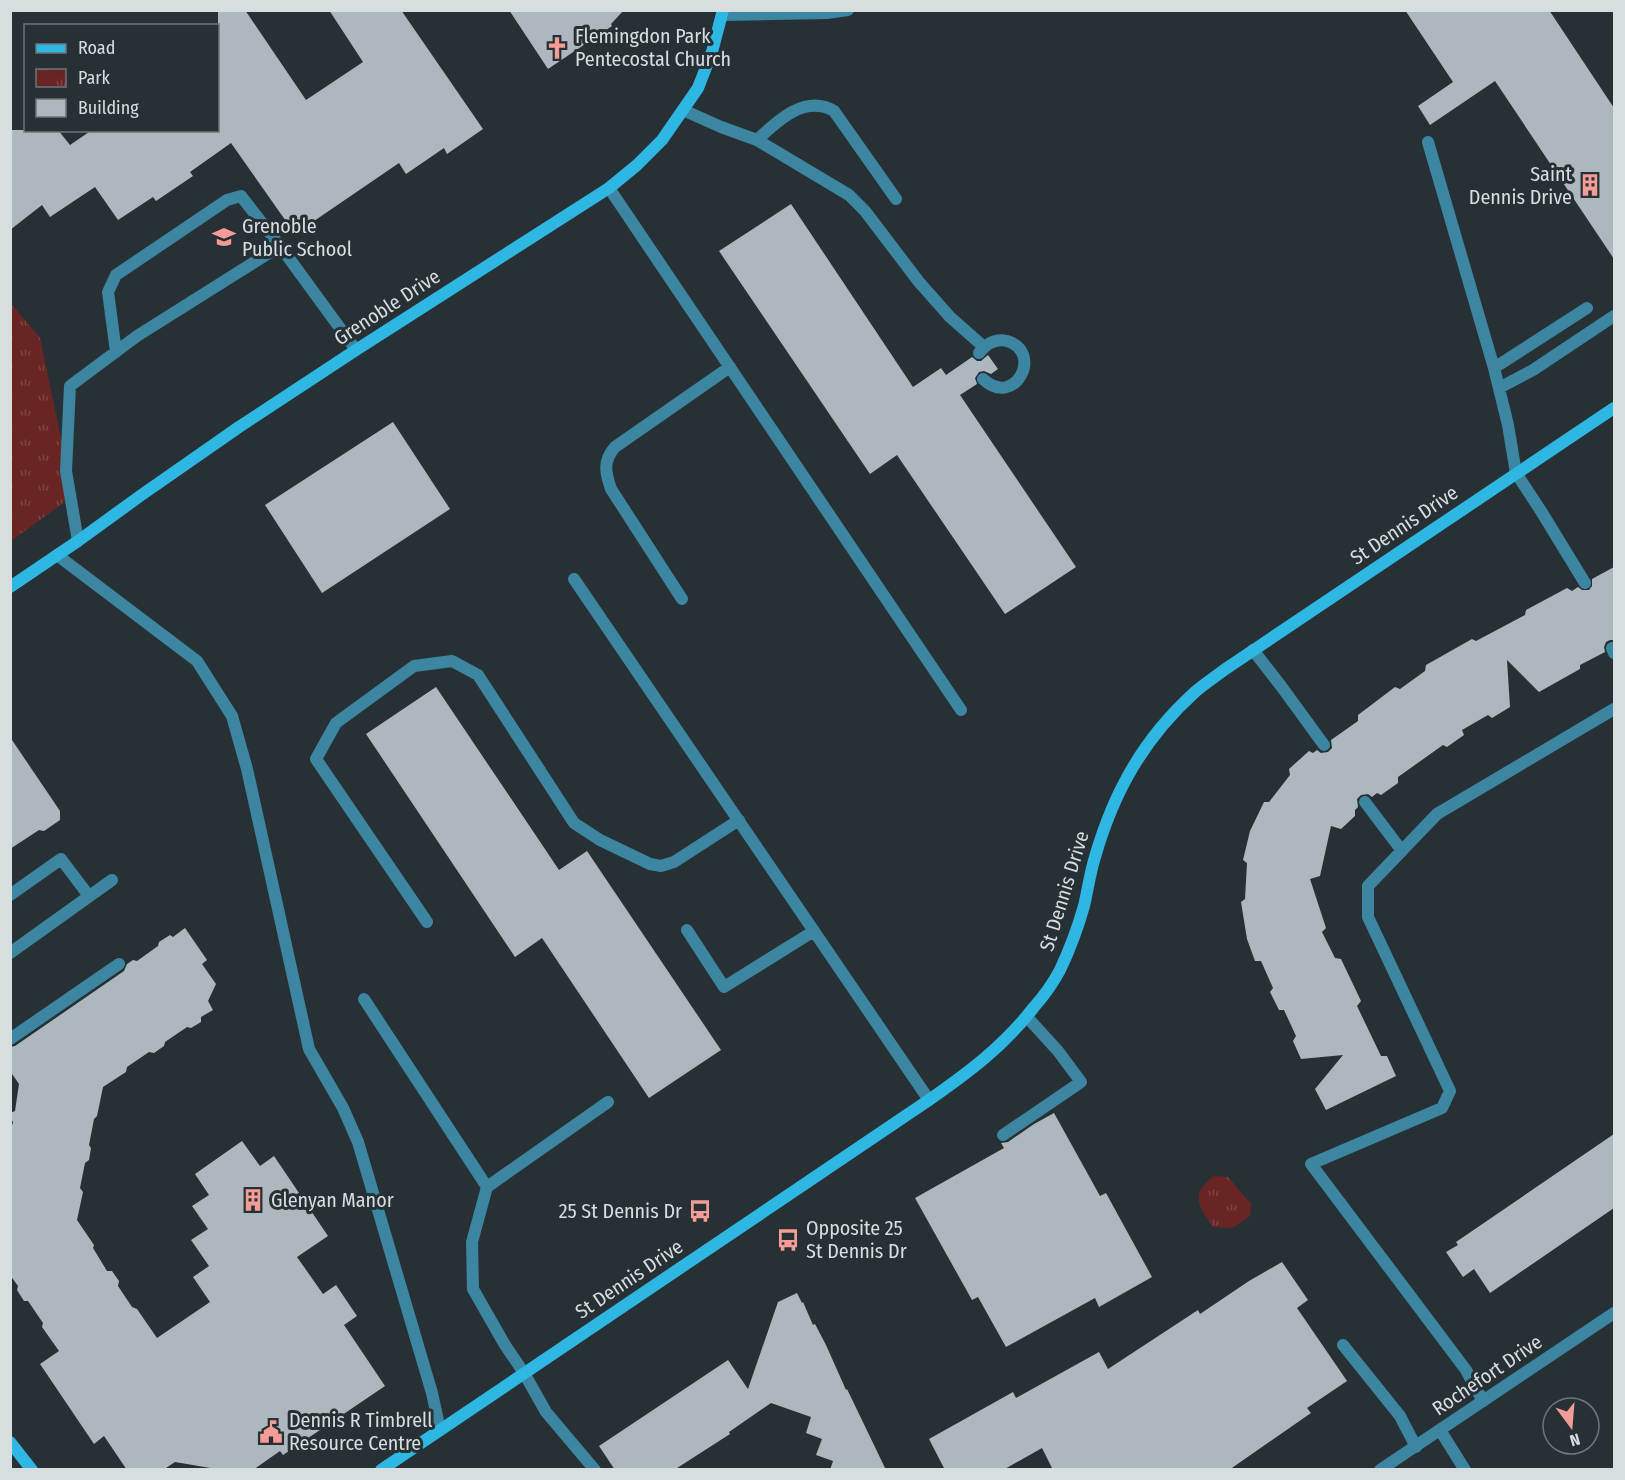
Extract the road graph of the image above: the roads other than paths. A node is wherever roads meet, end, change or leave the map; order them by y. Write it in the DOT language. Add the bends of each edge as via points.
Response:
graph roads {
  1 [pos="848,10"];
  2 [pos="809,12"];
  3 [pos="723,13"];
  4 [pos="683,110"];
  5 [pos="757,140"];
  6 [pos="1428,142"];
  7 [pos="609,188"];
  8 [pos="896,199"];
  9 [pos="280,246"];
  10 [pos="1587,308"];
  11 [pos="1614,316"];
  12 [pos="356,350"];
  13 [pos="116,352"];
  14 [pos="730,367"];
  15 [pos="1494,368"];
  16 [pos="983,379"];
  17 [pos="1499,388"];
  18 [pos="1614,408"];
  19 [pos="1516,473"];
  20 [pos="78,541"];
  21 [pos="57,555"];
  22 [pos="574,579"];
  23 [pos="1585,583"];
  24 [pos="10,587"];
  25 [pos="682,599"];
  26 [pos="1253,650"];
  27 [pos="1614,709"];
  28 [pos="961,710"];
  29 [pos="1324,745"];
  30 [pos="1365,802"];
  31 [pos="739,820"];
  32 [pos="1402,851"];
  33 [pos="111,880"];
  34 [pos="10,895"];
  35 [pos="89,896"];
  36 [pos="428,922"];
  37 [pos="687,930"];
  38 [pos="814,931"];
  39 [pos="10,953"];
  40 [pos="119,964"];
  41 [pos="364,999"];
  42 [pos="1027,1017"];
  43 [pos="10,1039"];
  44 [pos="929,1100"];
  45 [pos="608,1102"];
  46 [pos="1003,1136"];
  47 [pos="487,1187"];
  48 [pos="1614,1313"];
  49 [pos="1343,1345"];
  50 [pos="524,1372"];
  51 [pos="1483,1401"];
  52 [pos="440,1430"];
  53 [pos="1440,1430"];
  54 [pos="10,1442"];
  55 [pos="1416,1447"];
  56 [pos="32,1470"];
  57 [pos="381,1470"];
  58 [pos="595,1470"];
  59 [pos="1380,1470"];
  60 [pos="1465,1470"];
  1 -- 2 [label="street"];
  2 -- 3 [label="street"];
  3 -- 4 [label="street, Grenoble Drive" via="698,88"];
  4 -- 5 [label="street"];
  4 -- 7 [label="street, Grenoble Drive" via="662,140"];
  5 -- 8 [label="street" via="776,122 807,105 826,106 834,111"];
  5 -- 16 [label="street" via="849,195 919,282 981,350 995,341 1016,345 1025,364 1016,383 996,387"];
  6 -- 15 [label="street"];
  7 -- 12 [label="street, Grenoble Drive"];
  7 -- 14 [label="street"];
  9 -- 12 [label="street"];
  9 -- 13 [label="street"];
  9 -- 13 [label="street" via="241,196 227,200 116,274 108,292"];
  10 -- 15 [label="street"];
  11 -- 17 [label="street"];
  12 -- 20 [label="street, Grenoble Drive"];
  13 -- 20 [label="street" via="70,386 66,471"];
  14 -- 25 [label="street" via="615,447 606,464 611,489"];
  14 -- 28 [label="street"];
  15 -- 17 [label="street"];
  17 -- 19 [label="street"];
  18 -- 19 [label="street, St Dennis Drive"];
  19 -- 23 [label="street"];
  19 -- 26 [label="street, St Dennis Drive"];
  20 -- 21 [label="street, Grenoble Drive"];
  21 -- 24 [label="street, Grenoble Drive"];
  21 -- 52 [label="street" via="197,661 232,716 309,1049 358,1142"];
  22 -- 31 [label="street"];
  26 -- 29 [label="street"];
  26 -- 42 [label="street, St Dennis Drive" via="1197,691 1172,715 1127,775 1109,814 1063,963"];
  27 -- 32 [label="street" via="1437,814"];
  30 -- 32 [label="street"];
  31 -- 36 [label="street" via="662,866 628,854 574,823 478,675 452,661 414,666 336,723 316,759"];
  31 -- 38 [label="street"];
  32 -- 51 [label="street" via="1368,886 1368,917 1450,1091 1443,1108 1311,1164 1466,1370"];
  33 -- 35 [label="street"];
  34 -- 35 [label="street" via="61,859"];
  35 -- 39 [label="street"];
  37 -- 38 [label="street" via="724,987"];
  38 -- 44 [label="street"];
  40 -- 43 [label="street"];
  41 -- 47 [label="street"];
  42 -- 44 [label="street, St Dennis Drive" via="974,1069"];
  42 -- 46 [label="street" via="1081,1082"];
  44 -- 50 [label="street, St Dennis Drive"];
  45 -- 47 [label="street"];
  47 -- 50 [label="street" via="472,1242 473,1289"];
  48 -- 51 [label="street, Rochefort Drive"];
  49 -- 55 [label="street" via="1400,1416"];
  50 -- 52 [label="street, St Dennis Drive"];
  50 -- 58 [label="street" via="546,1412"];
  51 -- 53 [label="street, Rochefort Drive"];
  52 -- 57 [label="street, St Dennis Drive"];
  53 -- 55 [label="street, Rochefort Drive"];
  53 -- 60 [label="street"];
  54 -- 56 [label="street"];
  55 -- 59 [label="street, Rochefort Drive"];
}
